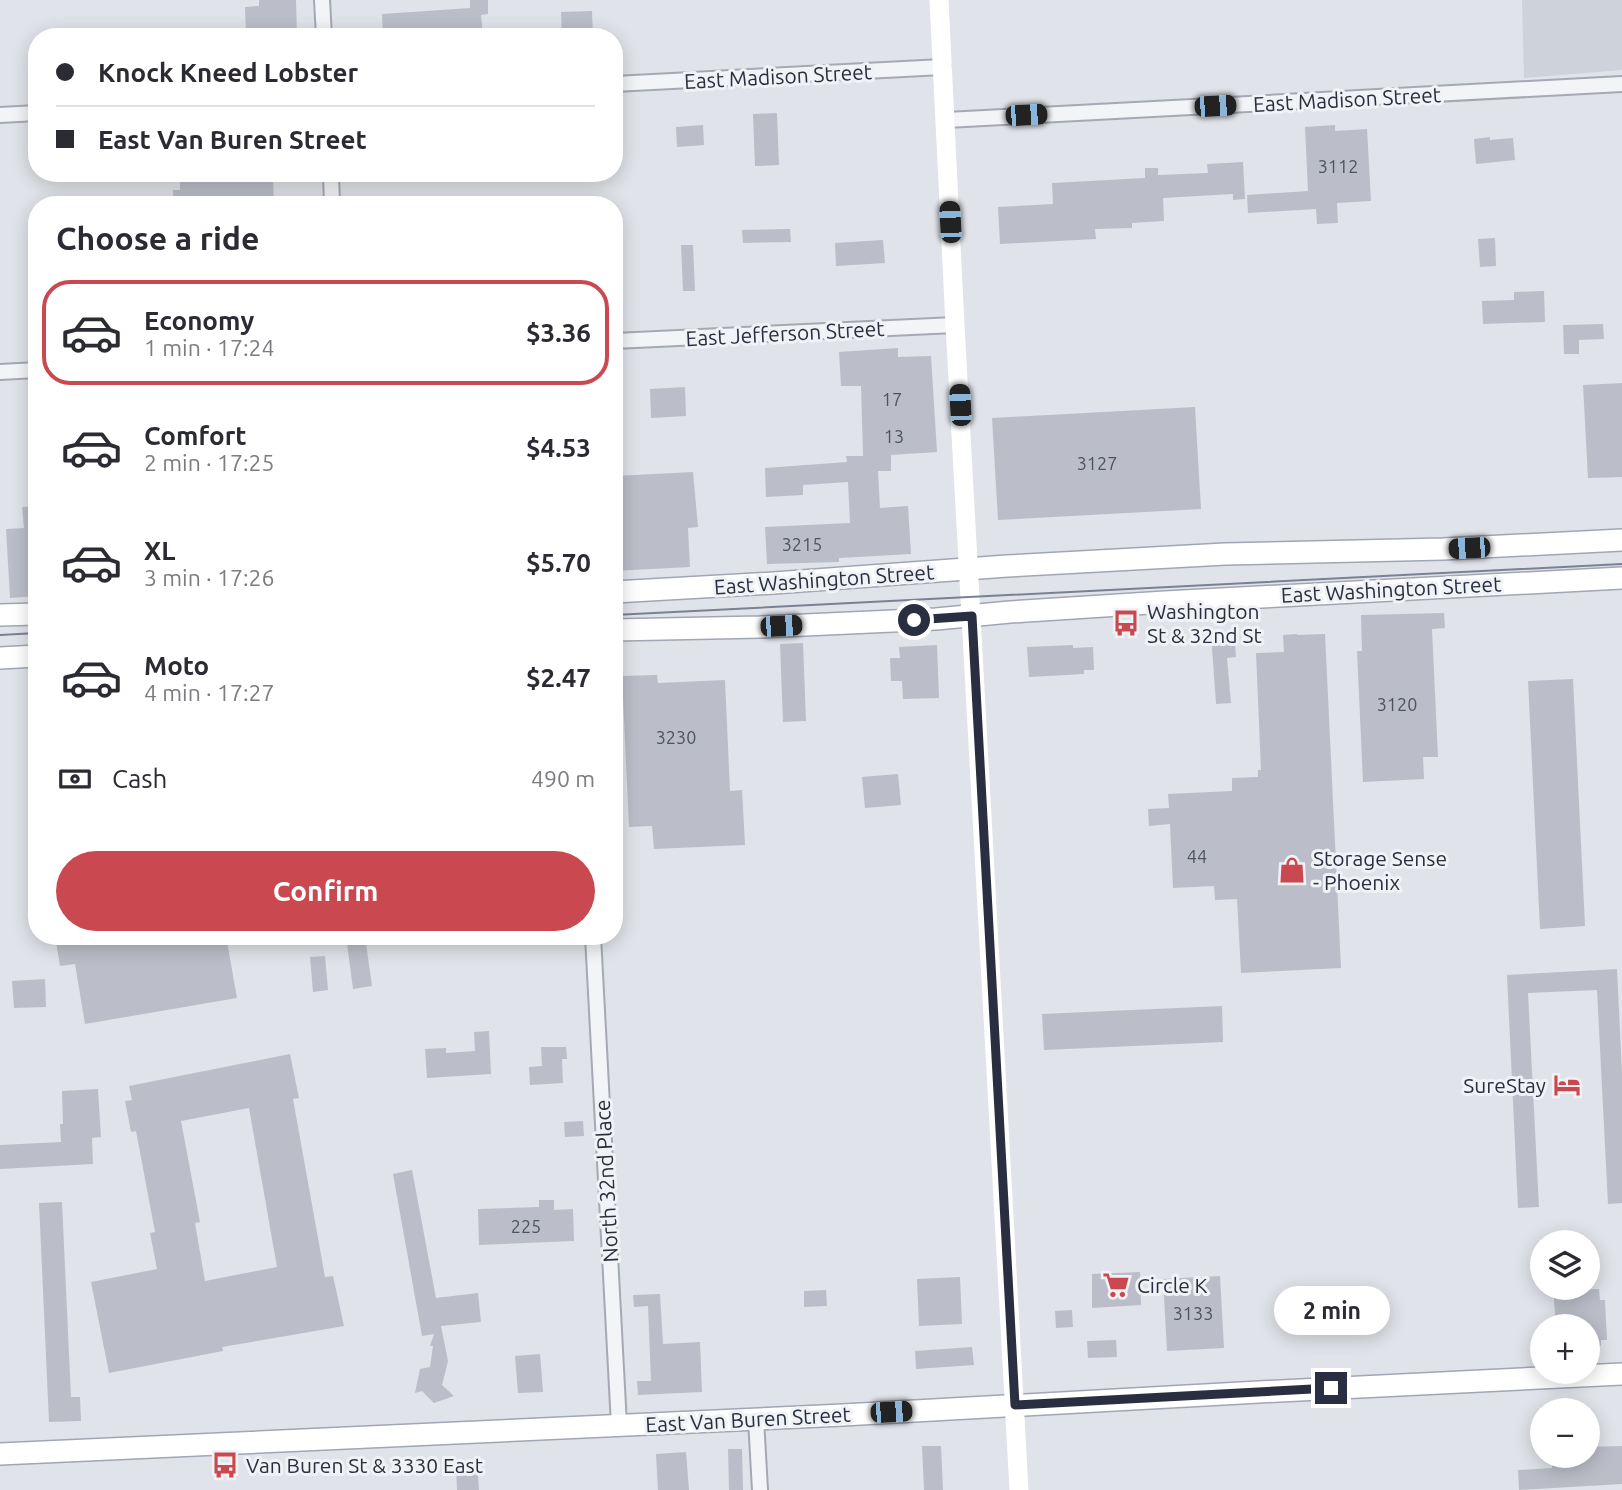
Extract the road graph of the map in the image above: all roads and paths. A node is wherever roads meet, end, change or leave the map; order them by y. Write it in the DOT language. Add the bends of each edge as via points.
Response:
graph roads {
  1 [pos="322,0"];
  2 [pos="939,0"];
  3 [pos="324,28"];
  4 [pos="943,67"];
  5 [pos="623,84"];
  6 [pos="1622,84"];
  7 [pos="28,113"];
  8 [pos="0,115"];
  9 [pos="946,120"];
  10 [pos="955,325"];
  11 [pos="623,341"];
  12 [pos="28,370"];
  13 [pos="0,372"];
  14 [pos="1622,540"];
  15 [pos="969,569"];
  16 [pos="1622,578"];
  17 [pos="623,591"];
  18 [pos="28,614"];
  19 [pos="0,615"];
  20 [pos="972,616"];
  21 [pos="623,630"];
  22 [pos="28,656"];
  23 [pos="0,658"];
  24 [pos="593,945"];
  25 [pos="1622,1374"];
  26 [pos="1015,1405"];
  27 [pos="756,1419"];
  28 [pos="619,1425"];
  29 [pos="0,1454"];
  30 [pos="760,1490"];
  31 [pos="1019,1490"];
  1 -- 3 [label="street"];
  2 -- 4 [label="main road"];
  4 -- 5 [label="street, East Madison Street"];
  4 -- 9 [label="main road"];
  6 -- 9 [label="street, East Madison Street"];
  7 -- 8 [label="street"];
  9 -- 10 [label="main road"];
  10 -- 11 [label="street, East Jefferson Street"];
  10 -- 15 [label="main road"];
  12 -- 13 [label="street"];
  14 -- 15 [label="main road, East Washington Street" via="1225,554"];
  15 -- 17 [label="main road, East Washington Street"];
  15 -- 20 [label="main road"];
  16 -- 20 [label="main road, East Washington Street"];
  18 -- 19 [label="main road"];
  20 -- 21 [label="main road, East Washington Street"];
  20 -- 26 [label="main road"];
  22 -- 23 [label="main road"];
  24 -- 28 [label="street, North 32nd Place"];
  25 -- 26 [label="main road, East Van Buren Street"];
  26 -- 27 [label="main road, East Van Buren Street"];
  26 -- 31 [label="main road"];
  27 -- 28 [label="main road, East Van Buren Street"];
  27 -- 30 [label="street"];
  28 -- 29 [label="main road, East Van Buren Street"];
}
